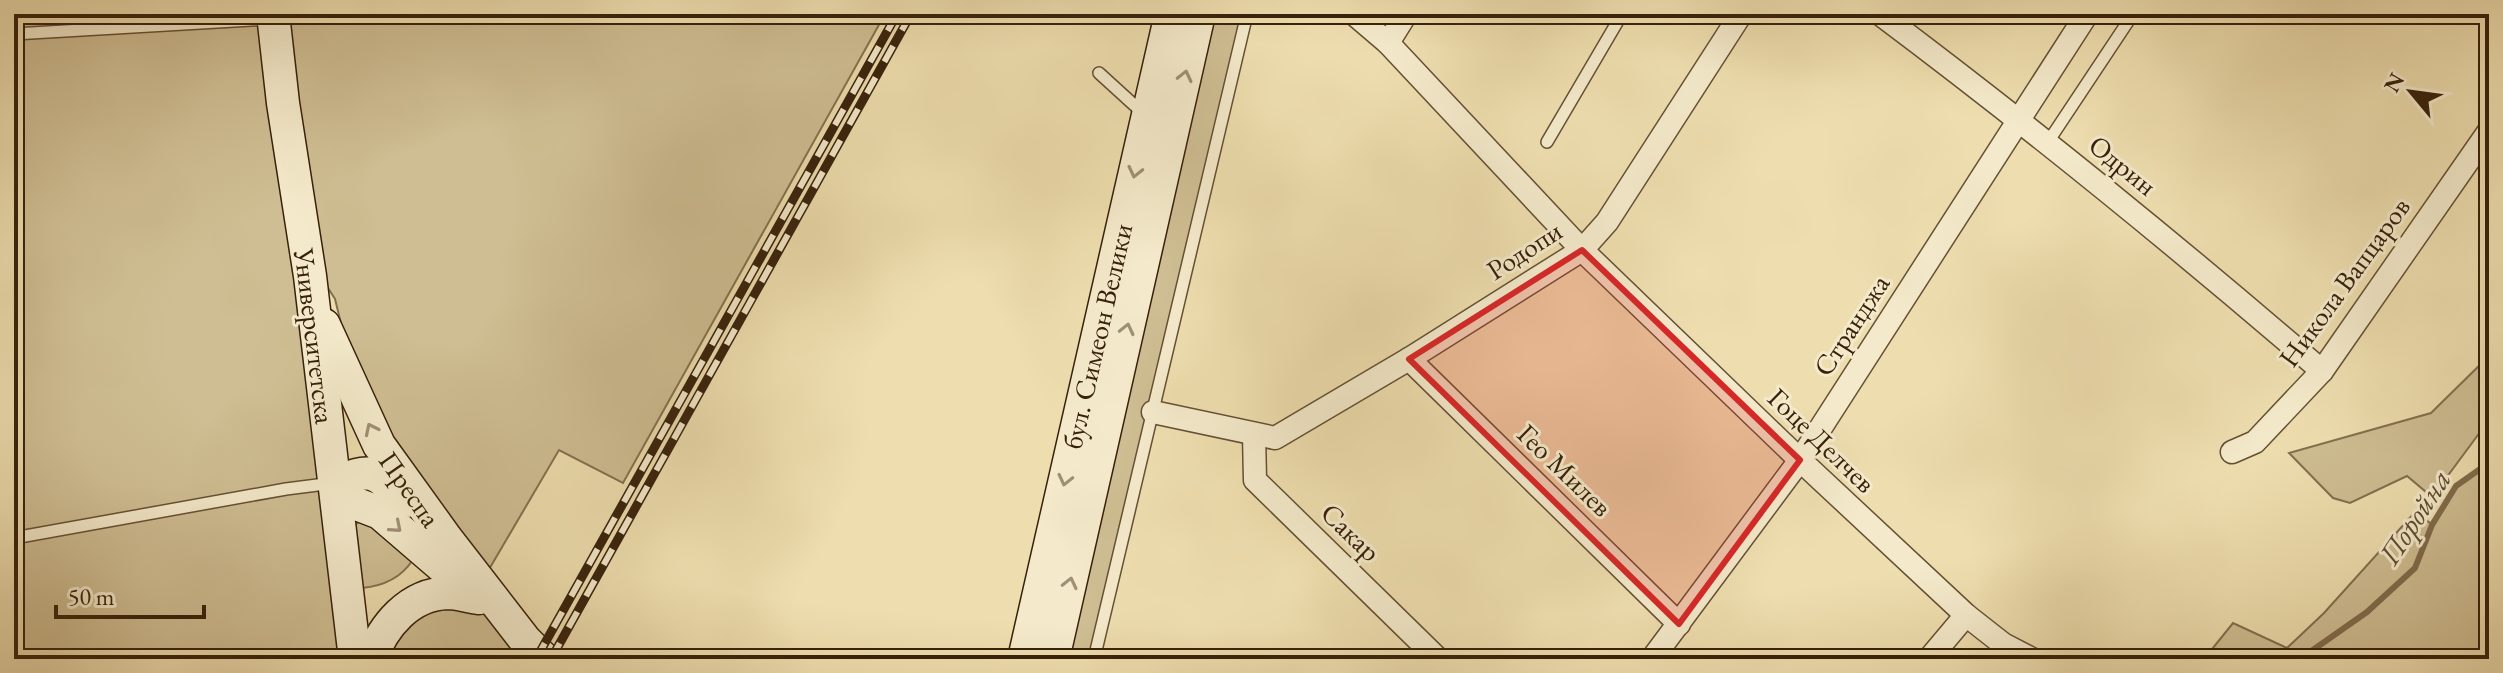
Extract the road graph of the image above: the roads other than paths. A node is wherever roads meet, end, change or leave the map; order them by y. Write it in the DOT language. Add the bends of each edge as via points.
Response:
graph roads {
  1 [pos="1171,14"];
  2 [pos="1199,14"];
  3 [pos="1247,14"];
  4 [pos="1354,14"];
  5 [pos="1406,14"];
  6 [pos="1622,14"];
  7 [pos="1741,14"];
  8 [pos="1880,14"];
  9 [pos="2087,14"];
  10 [pos="2133,14"];
  11 [pos="274,16"];
  12 [pos="14,34"];
  13 [pos="1388,43"];
  14 [pos="1099,73"];
  15 [pos="1148,117"];
  16 [pos="2019,118"];
  17 [pos="2489,131"];
  18 [pos="1547,142"];
  19 [pos="2048,142"];
  20 [pos="1582,250"];
  21 [pos="312,297"];
  22 [pos="1409,359"];
  23 [pos="2322,371"];
  24 [pos="1153,412"];
  25 [pos="1254,434"];
  26 [pos="2232,452"];
  27 [pos="1800,460"];
  28 [pos="334,483"];
  29 [pos="14,538"];
  30 [pos="446,538"];
  31 [pos="480,590"];
  32 [pos="1966,615"];
  33 [pos="1679,624"];
  34 [pos="534,649"];
  35 [pos="355,659"];
  36 [pos="371,659"];
  37 [pos="1024,659"];
  38 [pos="1053,659"];
  39 [pos="1094,659"];
  40 [pos="1438,659"];
  41 [pos="1652,659"];
  42 [pos="1929,659"];
  43 [pos="2032,659"];
  1 -- 15 [label="street, бул. Симеон Велики"];
  38 -- 2 [label="street, бул. Симеон Велики, one-way"];
  3 -- 24 [label="lane"];
  4 -- 13 [label="street, Гоце Делчев"];
  5 -- 13 [label="street"];
  6 -- 18 [label="lane"];
  7 -- 20 [label="street, Родопи" via="1607,222"];
  8 -- 16 [label="street, Одрин"];
  9 -- 16 [label="street, Странджа"];
  10 -- 19 [label="lane"];
  11 -- 12 [label="lane"];
  11 -- 21 [label="street, Университетска"];
  13 -- 20 [label="street, Гоце Делчев"];
  14 -- 15 [label="lane"];
  15 -- 37 [label="street, бул. Симеон Велики, one-way"];
  16 -- 19 [label="street, Одрин"];
  16 -- 27 [label="street, Странджа"];
  17 -- 23 [label="street, Никола Вапцаров"];
  19 -- 23 [label="street, Одрин"];
  20 -- 22 [label="street, Родопи"];
  20 -- 27 [label="street, Гоце Делчев"];
  21 -- 28 [label="street, Университетска"];
  30 -- 21 [label="street, Преспа, one-way" via="379,445"];
  22 -- 25 [label="street, Родопи" via="1275,438"];
  22 -- 33 [label="street, Гео Милев"];
  23 -- 26 [label="street, Никола Вапцаров" via="2255,442"];
  24 -- 25 [label="street"];
  24 -- 39 [label="lane"];
  25 -- 40 [label="street, Сакар" via="1255,480"];
  27 -- 32 [label="street, Гоце Делчев"];
  27 -- 33 [label="street, Странджа"];
  28 -- 29 [label="lane"];
  28 -- 30 [label="street" via="360,472 378,476"];
  28 -- 31 [label="street, one-way" via="354,503 380,513"];
  28 -- 35 [label="street, Университетска"];
  30 -- 31 [label="street, Преспа"];
  31 -- 34 [label="street, Преспа"];
  31 -- 36 [label="street" via="418,599 378,639"];
  32 -- 42 [label="street"];
  32 -- 43 [label="street, Гоце Делчев"];
  33 -- 41 [label="street, Странджа"];
}
